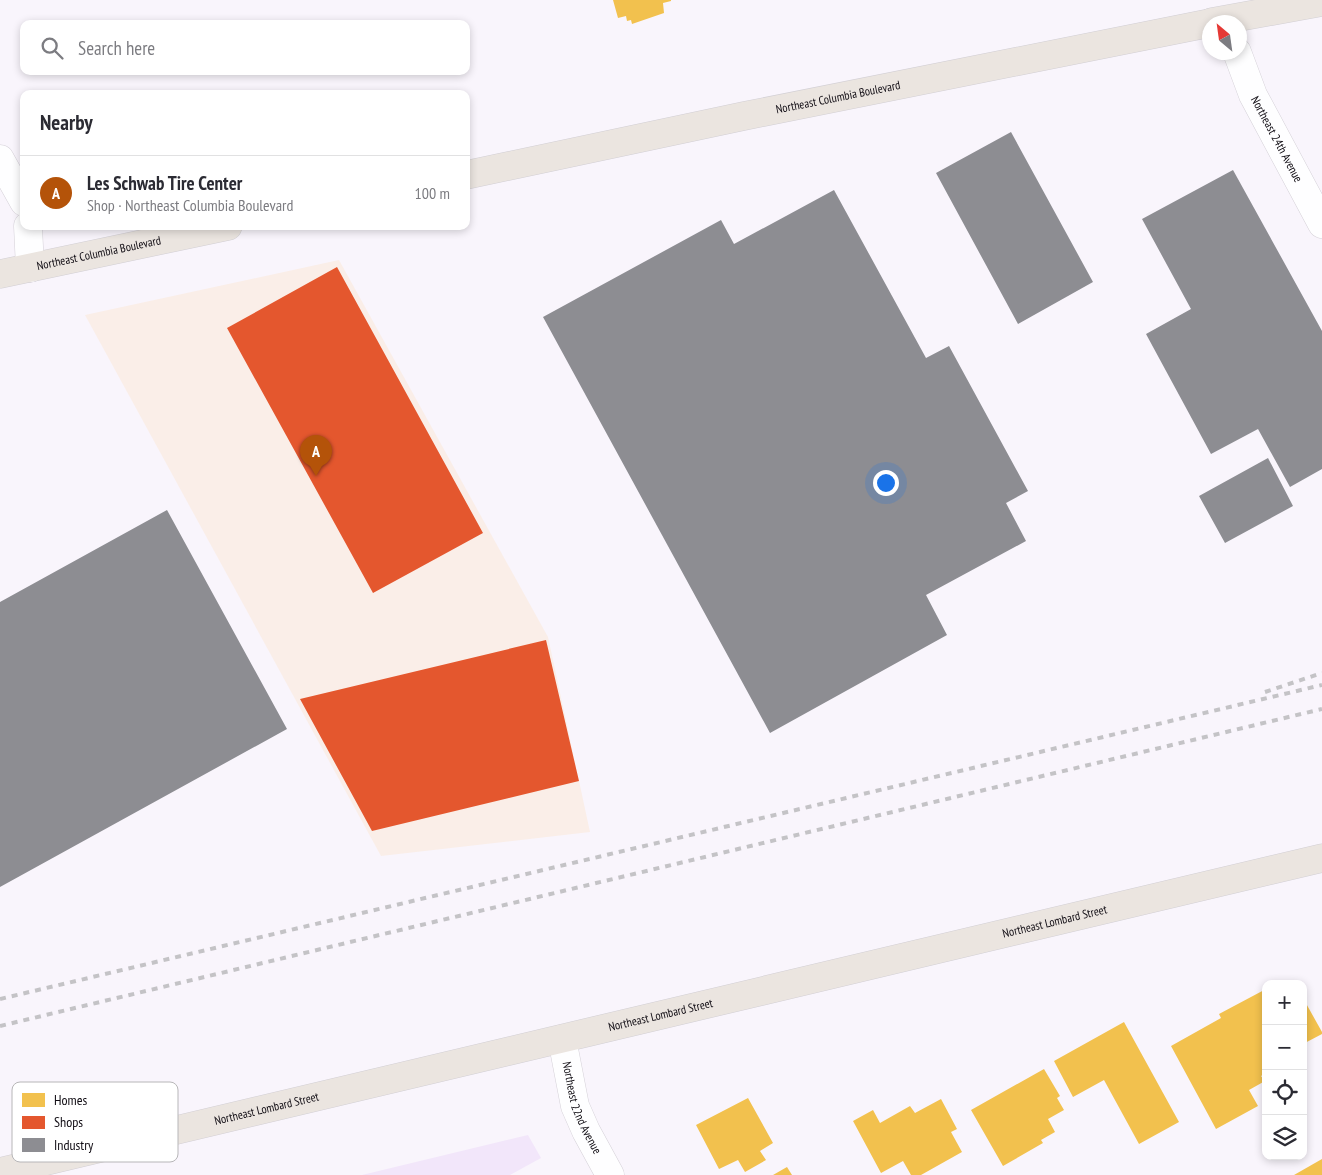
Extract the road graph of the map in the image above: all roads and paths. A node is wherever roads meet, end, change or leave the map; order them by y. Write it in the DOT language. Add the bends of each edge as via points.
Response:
graph roads {
  1 [pos="1322,2"];
  2 [pos="1247,16"];
  3 [pos="1202,25"];
  4 [pos="1240,60"];
  5 [pos="0,159"];
  6 [pos="470,174"];
  7 [pos="20,195"];
  8 [pos="1322,224"];
  9 [pos="28,230"];
  10 [pos="209,230"];
  11 [pos="30,268"];
  12 [pos="0,274"];
  13 [pos="1322,858"];
  14 [pos="562,1039"];
  15 [pos="178,1130"];
  16 [pos="42,1162"];
  17 [pos="0,1172"];
  18 [pos="608,1174"];
  1 -- 2 [label="main road, Northeast Columbia Boulevard"];
  3 -- 6 [label="main road, Northeast Columbia Boulevard" via="736,117"];
  4 -- 8 [label="street, Northeast 24th Avenue" via="1253,96"];
  5 -- 7 [label="street"];
  9 -- 11 [label="street"];
  10 -- 11 [label="main road, Northeast Columbia Boulevard"];
  11 -- 12 [label="main road, Northeast Columbia Boulevard"];
  13 -- 14 [label="main road, Northeast Lombard Street"];
  14 -- 15 [label="main road, Northeast Lombard Street"];
  14 -- 18 [label="street, Northeast 22nd Avenue" via="575,1106"];
  16 -- 17 [label="main road, Northeast Lombard Street"];
}
